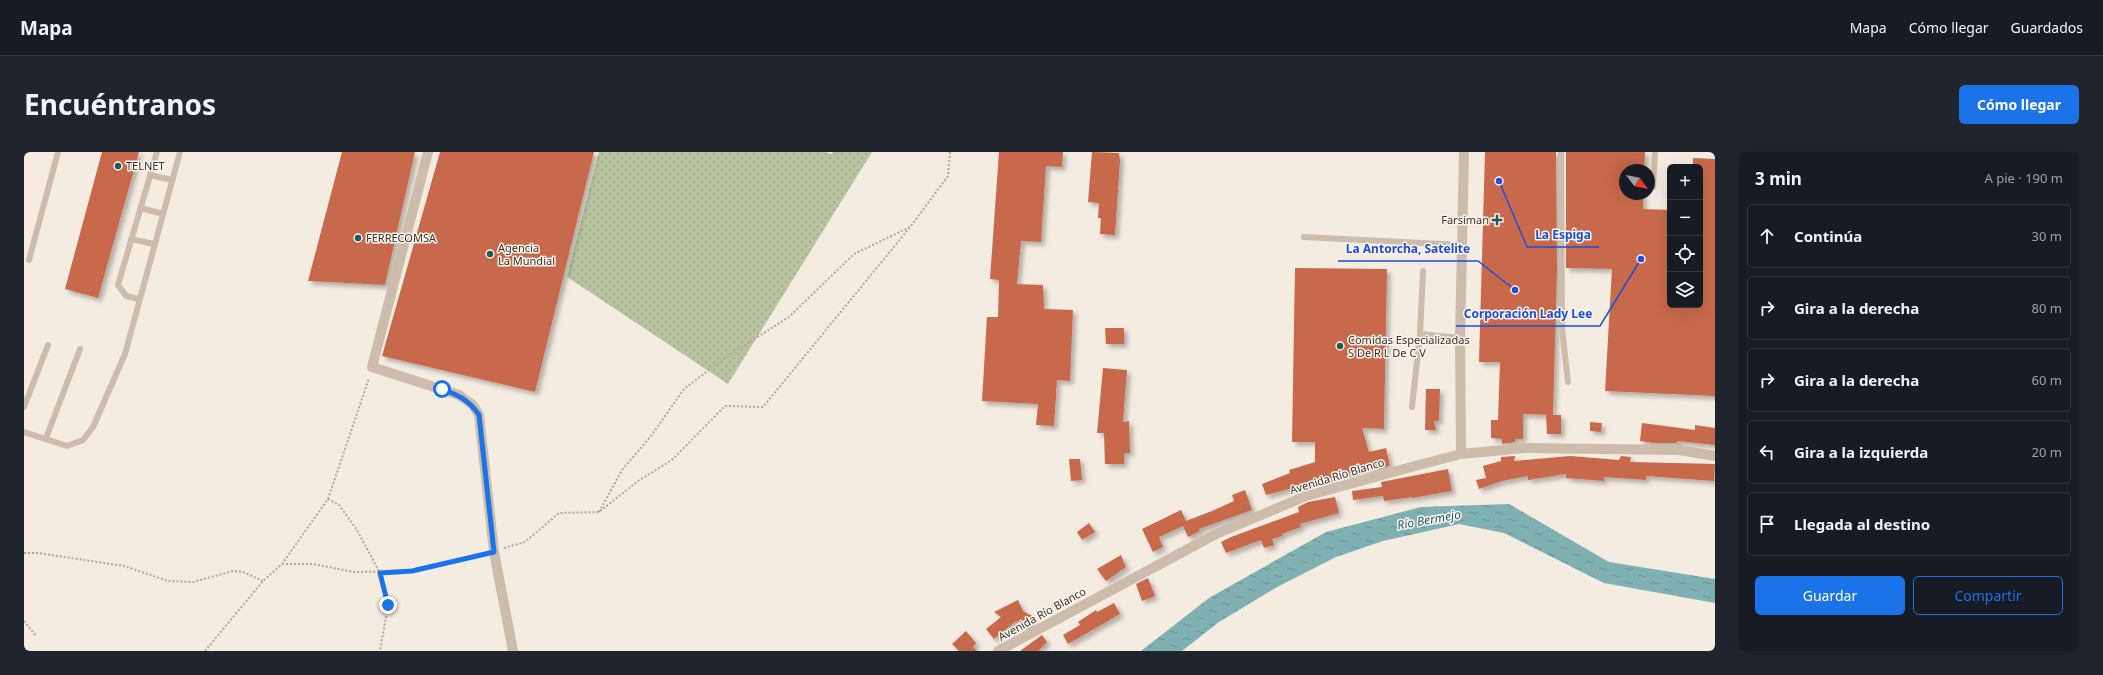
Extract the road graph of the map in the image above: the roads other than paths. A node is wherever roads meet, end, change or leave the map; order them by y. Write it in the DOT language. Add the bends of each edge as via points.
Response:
graph roads {
  1 [pos="58,152"];
  2 [pos="157,152"];
  3 [pos="180,152"];
  4 [pos="428,152"];
  5 [pos="1464,152"];
  6 [pos="1561,152"];
  7 [pos="1655,152"];
  8 [pos="1655,164"];
  9 [pos="150,175"];
  10 [pos="172,180"];
  11 [pos="141,208"];
  12 [pos="163,214"];
  13 [pos="1304,237"];
  14 [pos="131,239"];
  15 [pos="154,244"];
  16 [pos="1462,244"];
  17 [pos="29,260"];
  18 [pos="1423,271"];
  19 [pos="139,299"];
  20 [pos="1420,334"];
  21 [pos="1460,338"];
  22 [pos="48,345"];
  23 [pos="80,349"];
  24 [pos="1568,382"];
  25 [pos="24,407"];
  26 [pos="1412,407"];
  27 [pos="24,432"];
  28 [pos="46,438"];
  29 [pos="1460,454"];
  30 [pos="1715,456"];
  31 [pos="513,651"];
  32 [pos="998,651"];
  1 -- 17 [label="lane"];
  2 -- 9 [label="lane"];
  3 -- 10 [label="lane"];
  4 -- 31 [label="street" via="372,367 459,395 472,405 479,415 494,552"];
  5 -- 16 [label="street"];
  6 -- 24 [label="lane" via="1562,328"];
  7 -- 8 [label="lane"];
  9 -- 10 [label="lane"];
  9 -- 11 [label="lane"];
  10 -- 12 [label="lane"];
  11 -- 12 [label="lane"];
  11 -- 14 [label="lane"];
  12 -- 15 [label="lane"];
  13 -- 16 [label="lane"];
  14 -- 15 [label="lane"];
  14 -- 19 [label="lane" via="118,285 126,296"];
  15 -- 19 [label="lane"];
  16 -- 21 [label="street"];
  18 -- 20 [label="lane"];
  19 -- 28 [label="lane" via="125,354 93,427 83,440 67,446"];
  20 -- 21 [label="lane"];
  20 -- 26 [label="lane"];
  21 -- 29 [label="street"];
  22 -- 25 [label="lane"];
  23 -- 28 [label="lane"];
  27 -- 28 [label="lane"];
  29 -- 30 [label="street, Avenida Río Blanco" via="1525,448 1679,450"];
  29 -- 32 [label="street, Avenida Río Blanco" via="1306,496 1223,531"];
}
